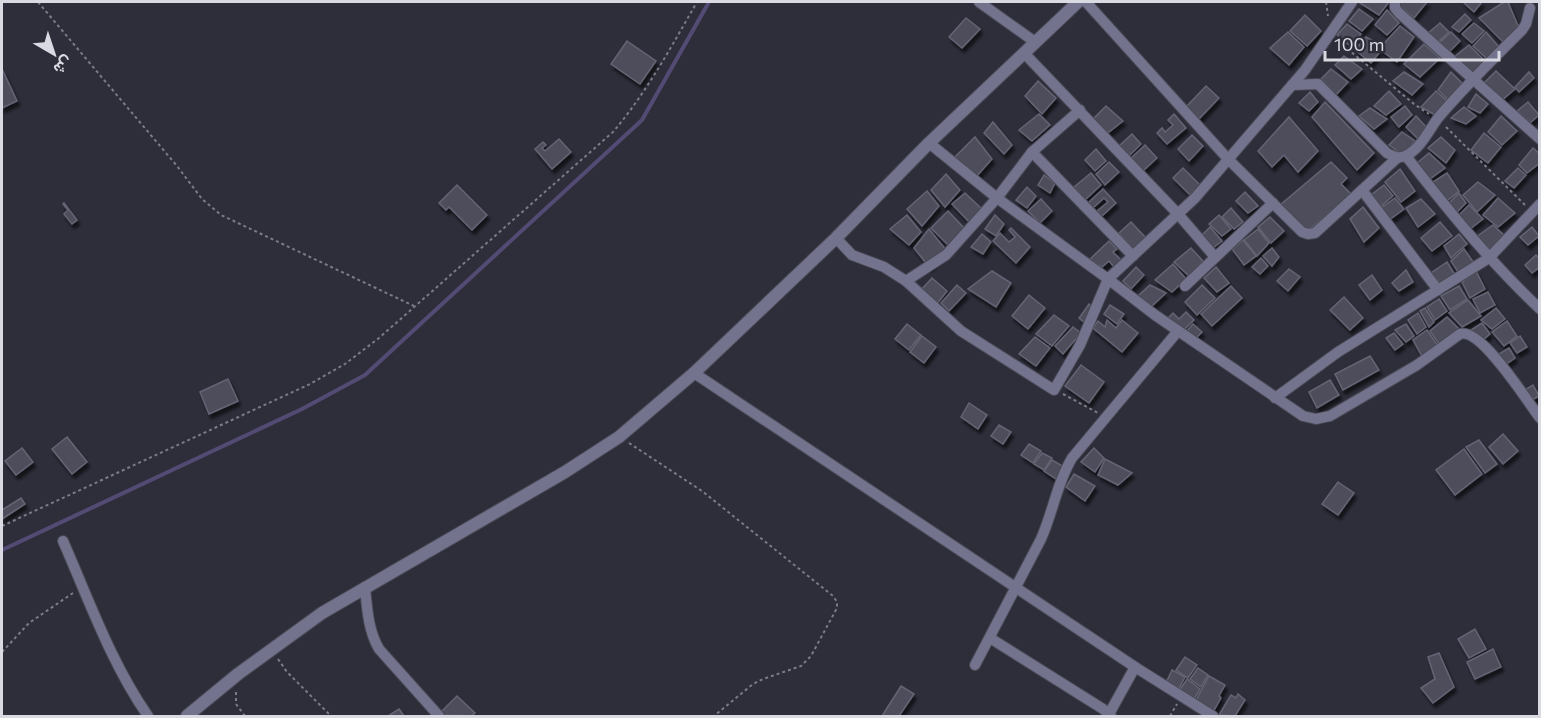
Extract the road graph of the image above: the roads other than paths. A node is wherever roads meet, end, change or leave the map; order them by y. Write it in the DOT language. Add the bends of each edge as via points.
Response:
graph roads {
  1 [pos="979,2"];
  2 [pos="1078,2"];
  3 [pos="1086,2"];
  4 [pos="1352,2"];
  5 [pos="1395,2"];
  6 [pos="1530,8"];
  7 [pos="1035,42"];
  8 [pos="1024,53"];
  9 [pos="1473,79"];
  10 [pos="1292,85"];
  11 [pos="1080,110"];
  12 [pos="1539,139"];
  13 [pos="929,143"];
  14 [pos="1032,152"];
  15 [pos="1401,157"];
  16 [pos="1228,159"];
  17 [pos="1362,190"];
  18 [pos="997,198"];
  19 [pos="1273,203"];
  20 [pos="1539,204"];
  21 [pos="1178,214"];
  22 [pos="836,238"];
  23 [pos="1133,256"];
  24 [pos="1215,257"];
  25 [pos="1489,258"];
  26 [pos="1108,279"];
  27 [pos="906,281"];
  28 [pos="1185,286"];
  29 [pos="1438,290"];
  30 [pos="1539,309"];
  31 [pos="1178,331"];
  32 [pos="694,373"];
  33 [pos="1275,398"];
  34 [pos="1539,418"];
  35 [pos="63,541"];
  36 [pos="365,586"];
  37 [pos="1016,588"];
  38 [pos="990,638"];
  39 [pos="975,665"];
  40 [pos="1135,667"];
  41 [pos="1110,715"];
  42 [pos="148,717"];
  43 [pos="187,717"];
  44 [pos="439,717"];
  45 [pos="1213,717"];
  1 -- 7 [label="street"];
  2 -- 7 [label="street"];
  3 -- 16 [label="street"];
  4 -- 10 [label="street"];
  5 -- 9 [label="street" via="1399,14"];
  6 -- 9 [label="street" via="1522,30"];
  7 -- 8 [label="street"];
  8 -- 11 [label="street"];
  8 -- 13 [label="street"];
  9 -- 12 [label="street"];
  9 -- 15 [label="street" via="1422,141"];
  10 -- 15 [label="street" via="1318,84 1376,144"];
  10 -- 16 [label="street"];
  11 -- 14 [label="street"];
  11 -- 21 [label="street"];
  13 -- 18 [label="street"];
  13 -- 22 [label="street"];
  14 -- 18 [label="street"];
  14 -- 23 [label="street"];
  15 -- 17 [label="street"];
  15 -- 25 [label="street"];
  16 -- 19 [label="street"];
  16 -- 21 [label="street"];
  17 -- 19 [label="street" via="1308,234"];
  17 -- 29 [label="street"];
  18 -- 26 [label="street"];
  18 -- 27 [label="street" via="946,255"];
  19 -- 24 [label="street"];
  20 -- 25 [label="street"];
  21 -- 23 [label="street"];
  21 -- 24 [label="street"];
  22 -- 27 [label="street" via="852,255 884,267"];
  22 -- 32 [label="street"];
  23 -- 26 [label="street"];
  24 -- 28 [label="street"];
  25 -- 29 [label="street"];
  25 -- 30 [label="street"];
  26 -- 27 [label="street" via="1080,345 1053,390 961,331"];
  26 -- 31 [label="street"];
  29 -- 33 [label="street" via="1338,352"];
  31 -- 33 [label="street"];
  31 -- 37 [label="street" via="1072,458 1049,521"];
  32 -- 36 [label="street" via="619,437 566,472"];
  32 -- 37 [label="street"];
  33 -- 34 [label="street" via="1303,416 1330,416 1465,332 1485,344"];
  35 -- 42 [label="street" via="120,668"];
  36 -- 43 [label="street" via="238,674"];
  36 -- 44 [label="street" via="370,630 379,649"];
  37 -- 38 [label="street"];
  37 -- 40 [label="street"];
  38 -- 39 [label="street"];
  38 -- 41 [label="street"];
  40 -- 41 [label="street"];
  40 -- 45 [label="street"];
}
